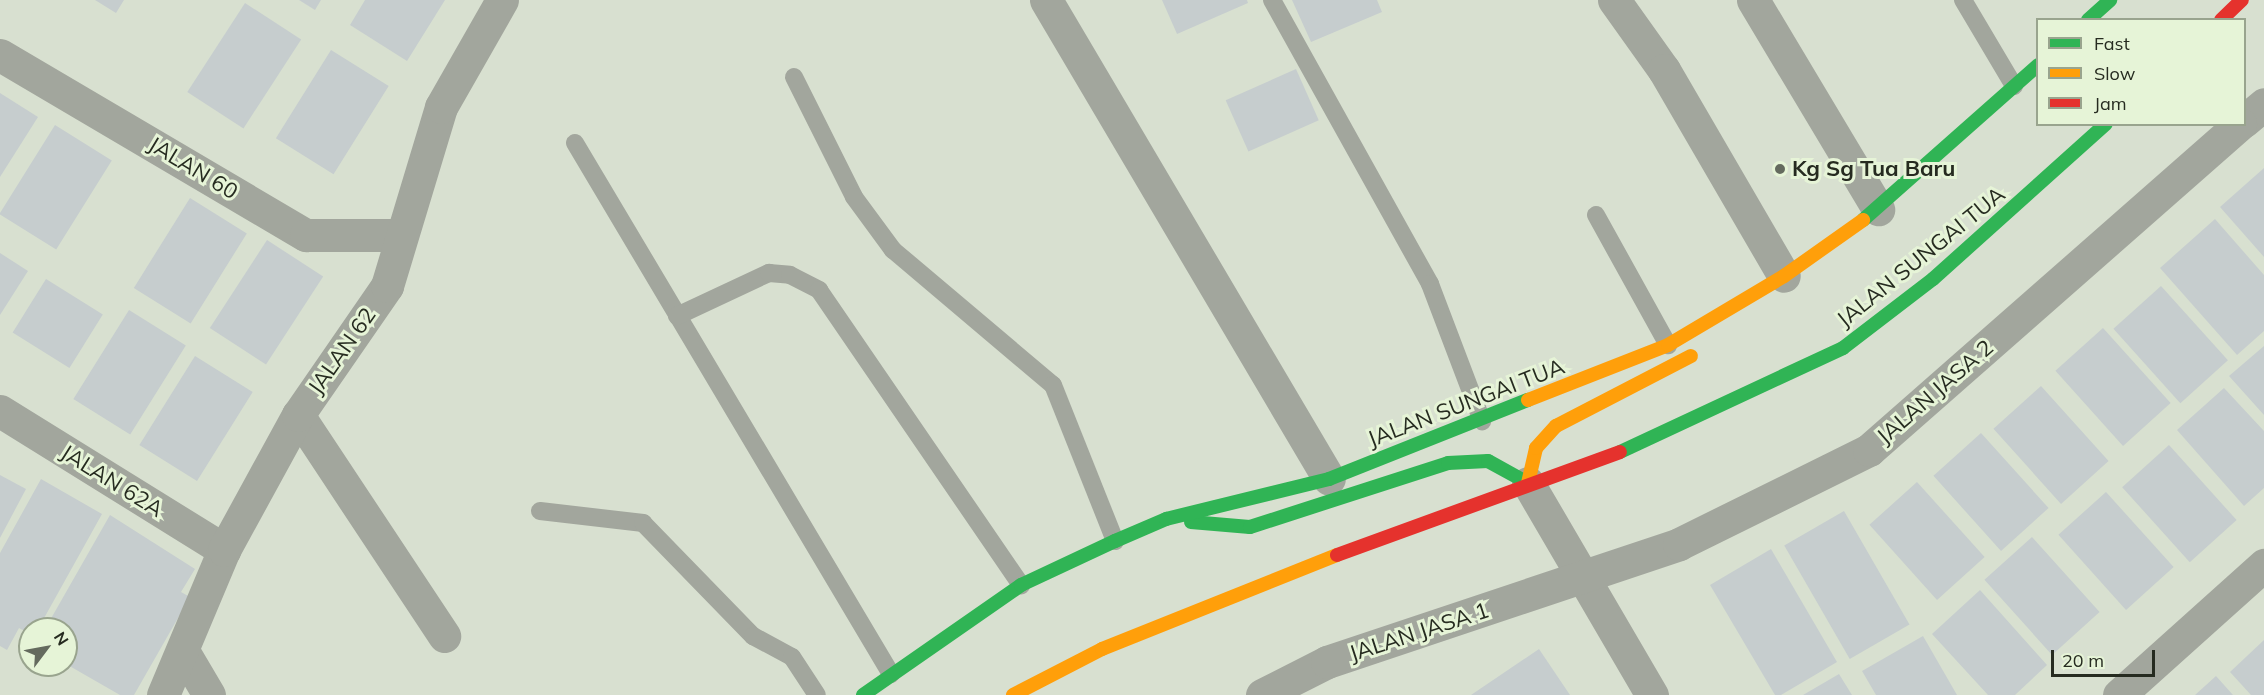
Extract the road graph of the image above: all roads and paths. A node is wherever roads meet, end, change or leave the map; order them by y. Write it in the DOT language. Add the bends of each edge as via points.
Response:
graph roads {
  1 [pos="502,0"];
  2 [pos="1046,0"];
  3 [pos="1272,0"];
  4 [pos="1614,0"];
  5 [pos="1754,0"];
  6 [pos="1963,0"];
  7 [pos="2081,0"];
  8 [pos="2110,0"];
  9 [pos="2242,0"];
  10 [pos="2090,18"];
  11 [pos="2223,18"];
  12 [pos="0,55"];
  13 [pos="2036,66"];
  14 [pos="794,77"];
  15 [pos="2014,86"];
  16 [pos="2264,104"];
  17 [pos="2246,119"];
  18 [pos="2104,126"];
  19 [pos="2238,126"];
  20 [pos="575,143"];
  21 [pos="1878,209"];
  22 [pos="1596,216"];
  23 [pos="398,235"];
  24 [pos="1784,276"];
  25 [pos="1745,299"];
  26 [pos="677,316"];
  27 [pos="1668,345"];
  28 [pos="0,411"];
  29 [pos="298,415"];
  30 [pos="1482,422"];
  31 [pos="1329,479"];
  32 [pos="1528,483"];
  33 [pos="540,511"];
  34 [pos="1166,519"];
  35 [pos="1115,541"];
  36 [pos="224,550"];
  37 [pos="2264,565"];
  38 [pos="1580,580"];
  39 [pos="1021,585"];
  40 [pos="444,636"];
  41 [pos="183,651"];
  42 [pos="891,674"];
  43 [pos="1262,694"];
  44 [pos="163,695"];
  45 [pos="209,695"];
  46 [pos="817,695"];
  47 [pos="863,695"];
  48 [pos="1013,695"];
  49 [pos="1652,695"];
  50 [pos="2119,695"];
  1 -- 23 [label="street, JALAN 62" via="441,107"];
  2 -- 31 [label="street"];
  3 -- 30 [label="lane" via="1430,284"];
  4 -- 24 [label="street" via="1664,70"];
  5 -- 21 [label="street"];
  6 -- 15 [label="lane"];
  7 -- 10 [label="lane"];
  8 -- 10 [label="main road"];
  9 -- 11 [label="main road"];
  12 -- 23 [label="street, JALAN 60" via="306,235"];
  13 -- 15 [label="main road, JALAN SUNGAI TUA"];
  14 -- 35 [label="lane" via="854,197 893,250 1053,385"];
  15 -- 21 [label="main road, JALAN SUNGAI TUA"];
  16 -- 17 [label="street"];
  18 -- 32 [label="main road, JALAN SUNGAI TUA" via="1933,279 1843,348 1684,427"];
  19 -- 38 [label="street, JALAN JASA 2" via="1869,450 1679,544"];
  20 -- 26 [label="lane"];
  21 -- 24 [label="main road, JALAN SUNGAI TUA"];
  22 -- 27 [label="lane"];
  23 -- 29 [label="street, JALAN 62" via="387,286"];
  24 -- 25 [label="main road, JALAN SUNGAI TUA"];
  25 -- 27 [label="main road, JALAN SUNGAI TUA"];
  25 -- 32 [label="main road" via="1703,344 1556,426 1536,448"];
  26 -- 39 [label="lane" via="769,273 790,275 819,290"];
  26 -- 42 [label="lane"];
  27 -- 30 [label="main road, JALAN SUNGAI TUA"];
  28 -- 36 [label="street, JALAN 62A"];
  29 -- 36 [label="street, JALAN 62"];
  29 -- 40 [label="street"];
  30 -- 31 [label="main road, JALAN SUNGAI TUA"];
  31 -- 34 [label="main road, JALAN SUNGAI TUA"];
  32 -- 34 [label="main road" via="1488,461 1448,463 1250,527"];
  32 -- 38 [label="street"];
  32 -- 48 [label="main road, JALAN SUNGAI TUA" via="1242,590 1102,648"];
  33 -- 46 [label="lane" via="643,523 753,636 792,657"];
  34 -- 35 [label="main road, JALAN SUNGAI TUA"];
  35 -- 39 [label="main road, JALAN SUNGAI TUA"];
  36 -- 41 [label="street, JALAN 62"];
  37 -- 50 [label="street"];
  38 -- 43 [label="street, JALAN JASA 1" via="1328,662"];
  38 -- 49 [label="street"];
  39 -- 42 [label="main road, JALAN SUNGAI TUA"];
  41 -- 44 [label="street, JALAN 62"];
  41 -- 45 [label="street"];
  42 -- 47 [label="main road, JALAN SUNGAI TUA"];
}
